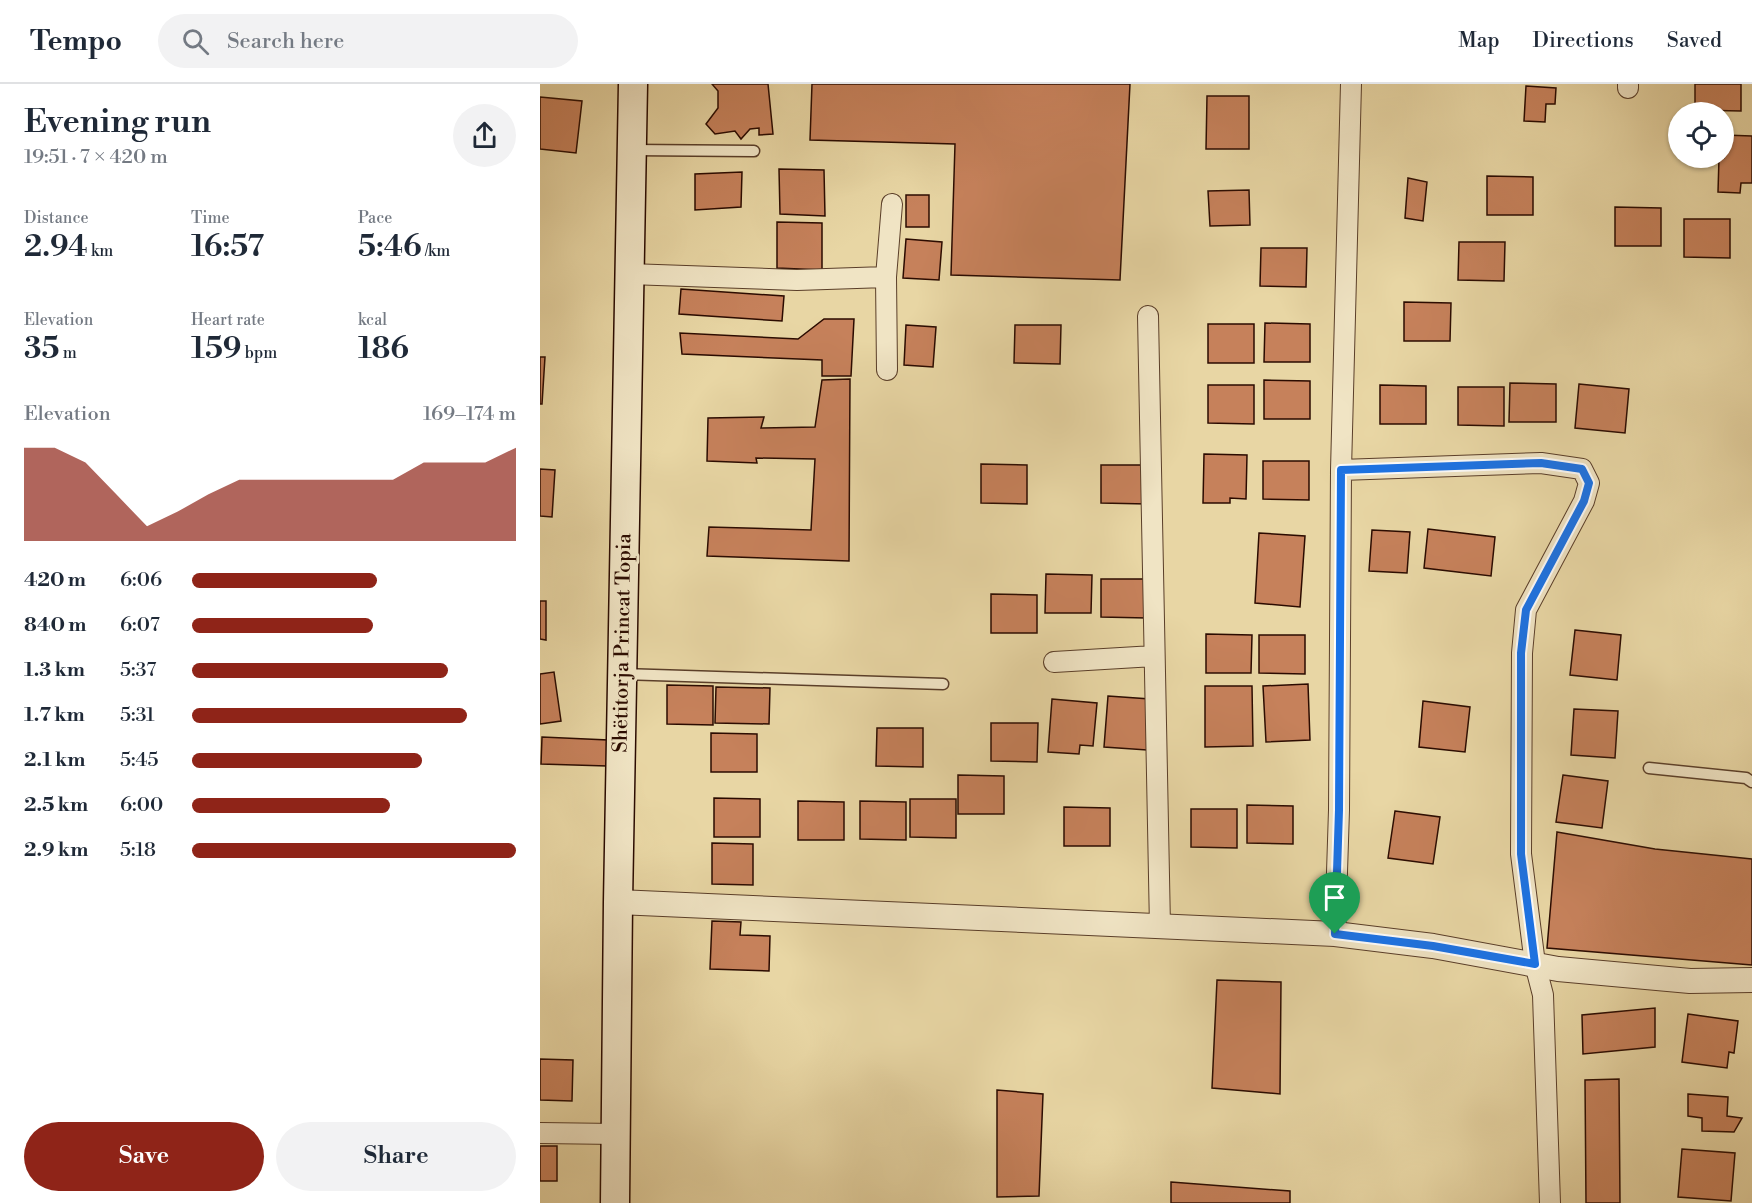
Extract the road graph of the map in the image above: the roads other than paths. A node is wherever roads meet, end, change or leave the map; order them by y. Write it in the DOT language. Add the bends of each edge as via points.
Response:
graph roads {
  1 [pos="633,84"];
  2 [pos="1351,84"];
  3 [pos="632,150"];
  4 [pos="754,151"];
  5 [pos="892,204"];
  6 [pos="629,274"];
  7 [pos="886,277"];
  8 [pos="1148,316"];
  9 [pos="887,370"];
  10 [pos="1341,470"];
  11 [pos="1154,656"];
  12 [pos="1054,662"];
  13 [pos="622,674"];
  14 [pos="943,684"];
  15 [pos="1649,768"];
  16 [pos="1752,782"];
  17 [pos="618,902"];
  18 [pos="1160,927"];
  19 [pos="1335,934"];
  20 [pos="1535,964"];
  21 [pos="1752,980"];
  22 [pos="540,1133"];
  23 [pos="616,1134"];
  24 [pos="615,1203"];
  25 [pos="1550,1203"];
  1 -- 3 [label="main road, Shëtitorja Princat Topia"];
  2 -- 10 [label="street"];
  3 -- 4 [label="lane"];
  3 -- 6 [label="main road, Shëtitorja Princat Topia"];
  5 -- 7 [label="street"];
  6 -- 7 [label="street" via="797,280"];
  6 -- 13 [label="main road, Shëtitorja Princat Topia"];
  7 -- 9 [label="street"];
  8 -- 11 [label="street"];
  10 -- 19 [label="street"];
  10 -- 20 [label="street" via="1541,463 1582,469 1589,483 1584,501 1526,610 1521,653 1521,854"];
  11 -- 12 [label="street"];
  11 -- 18 [label="street"];
  13 -- 14 [label="lane"];
  13 -- 17 [label="main road, Shëtitorja Princat Topia"];
  15 -- 16 [label="lane" via="1746,778"];
  17 -- 18 [label="street"];
  17 -- 23 [label="main road, Shëtitorja Princat Topia"];
  18 -- 19 [label="street"];
  19 -- 20 [label="street"];
  20 -- 21 [label="street" via="1648,978"];
  20 -- 25 [label="street" via="1543,995"];
  22 -- 23 [label="street"];
  23 -- 24 [label="main road, Shëtitorja Princat Topia"];
}
